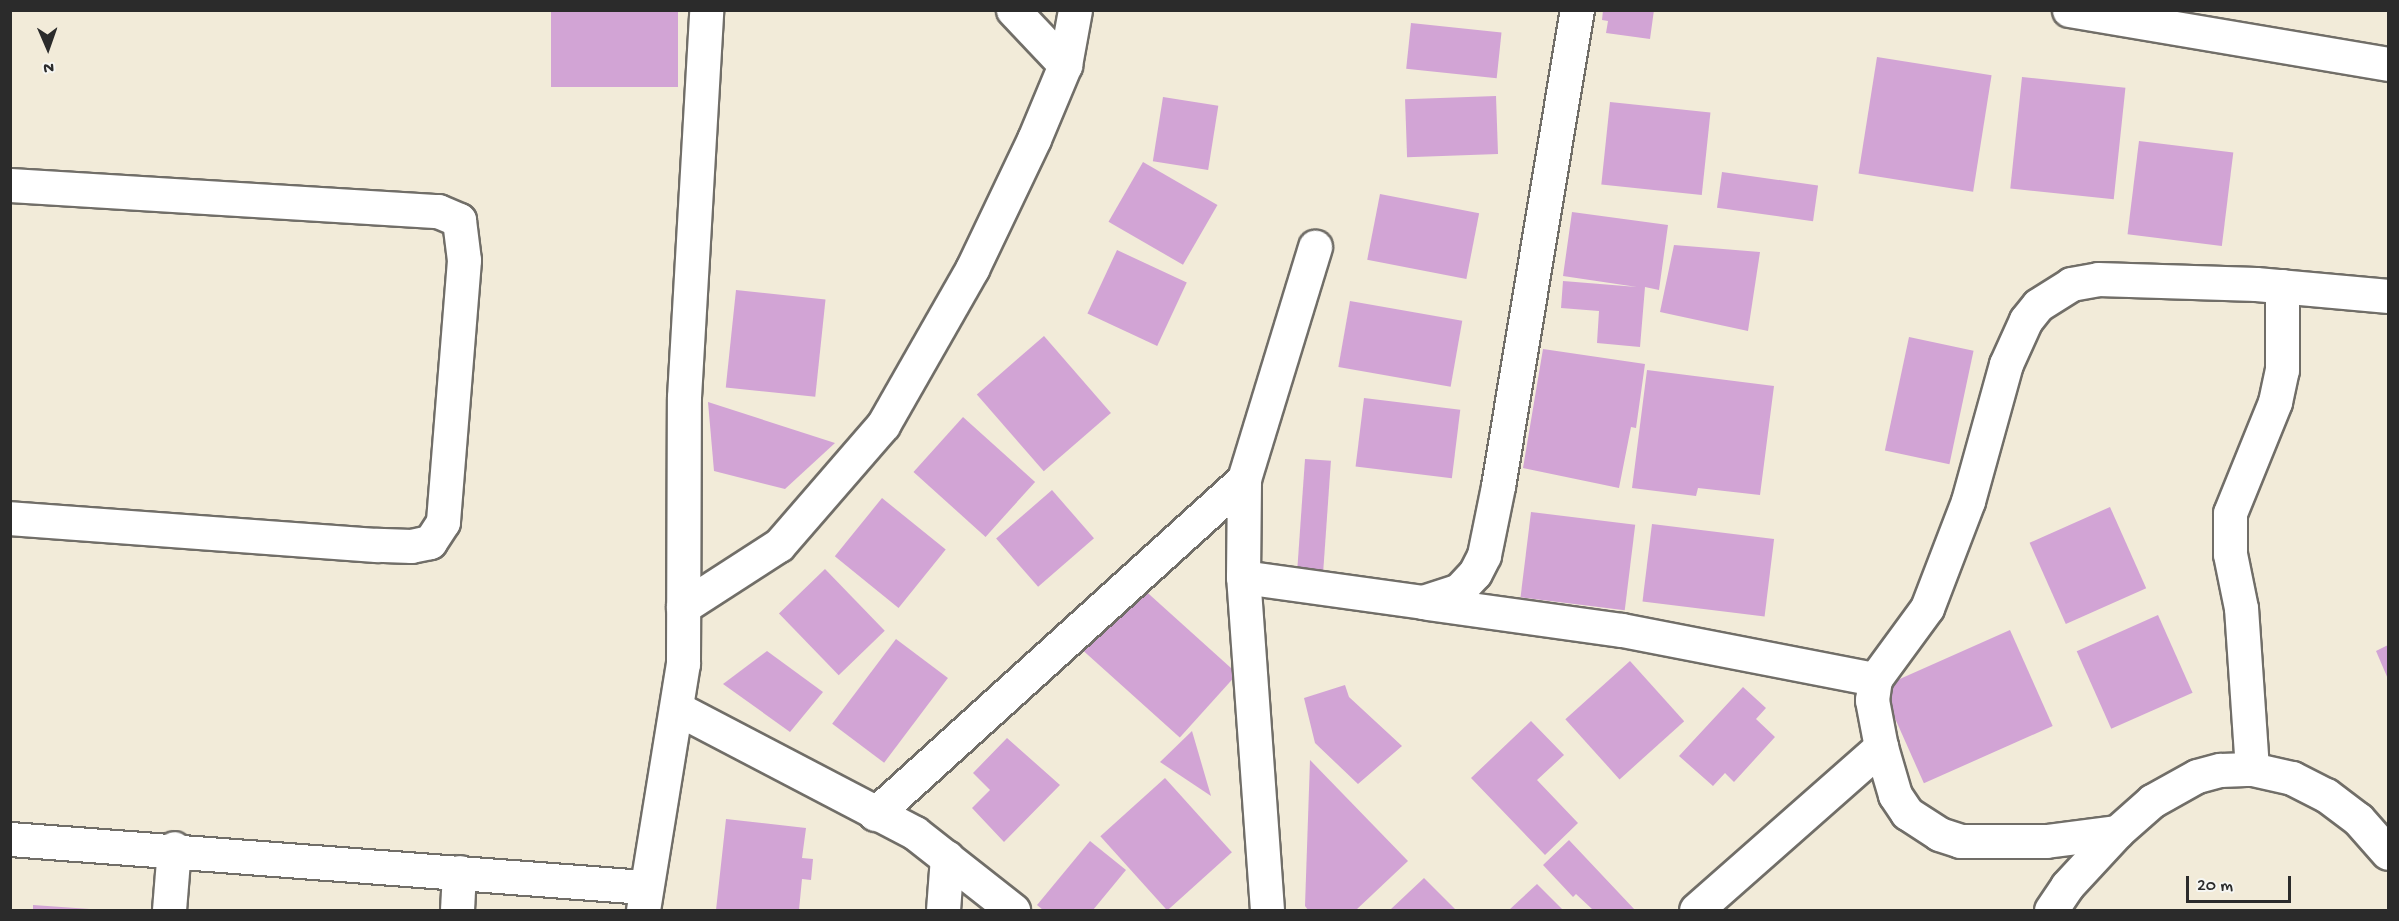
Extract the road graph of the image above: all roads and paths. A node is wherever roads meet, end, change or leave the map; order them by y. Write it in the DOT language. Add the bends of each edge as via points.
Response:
graph roads {
  1 [pos="706,10"];
  2 [pos="1012,10"];
  3 [pos="1075,10"];
  4 [pos="1577,10"];
  5 [pos="2068,10"];
  6 [pos="2388,64"];
  7 [pos="1065,65"];
  8 [pos="10,186"];
  9 [pos="1315,247"];
  10 [pos="2282,286"];
  11 [pos="2388,296"];
  12 [pos="1244,479"];
  13 [pos="10,518"];
  14 [pos="1243,577"];
  15 [pos="1423,602"];
  16 [pos="683,607"];
  17 [pos="1875,679"];
  18 [pos="678,709"];
  19 [pos="1881,747"];
  20 [pos="2252,769"];
  21 [pos="875,814"];
  22 [pos="2117,832"];
  23 [pos="10,839"];
  24 [pos="174,848"];
  25 [pos="2388,853"];
  26 [pos="947,857"];
  27 [pos="459,872"];
  28 [pos="643,899"];
  29 [pos="169,910"];
  30 [pos="457,910"];
  31 [pos="943,910"];
  32 [pos="1013,910"];
  33 [pos="1267,910"];
  34 [pos="1696,910"];
  35 [pos="2051,910"];
  1 -- 16 [label="street" via="684,397"];
  2 -- 7 [label="street"];
  3 -- 7 [label="street"];
  4 -- 15 [label="street" via="1484,555 1459,590"];
  5 -- 6 [label="street"];
  7 -- 16 [label="street" via="972,269 883,425 778,545"];
  8 -- 13 [label="street" via="438,211 459,220 464,245 443,522 430,542 376,545"];
  9 -- 12 [label="street"];
  10 -- 11 [label="street"];
  10 -- 17 [label="street" via="2098,279 2071,284 2038,305 2026,320 2006,364 1968,501 1927,608"];
  10 -- 20 [label="street" via="2282,370 2275,402 2230,513 2230,554 2241,608"];
  12 -- 14 [label="street"];
  12 -- 21 [label="street"];
  14 -- 15 [label="street"];
  14 -- 33 [label="street"];
  15 -- 17 [label="street" via="1622,630"];
  16 -- 18 [label="street"];
  17 -- 19 [label="street" via="1872,700"];
  18 -- 21 [label="street"];
  18 -- 28 [label="street"];
  19 -- 22 [label="street" via="1895,795 1907,813 1950,838 1986,843"];
  19 -- 34 [label="street"];
  20 -- 22 [label="street" via="2220,770 2197,776 2152,801"];
  20 -- 25 [label="street" via="2292,778 2326,795 2358,819"];
  21 -- 26 [label="street" via="915,833"];
  22 -- 35 [label="street" via="2067,886"];
  23 -- 24 [label="street"];
  24 -- 27 [label="street"];
  24 -- 29 [label="street"];
  26 -- 31 [label="street"];
  26 -- 32 [label="street"];
  27 -- 28 [label="street"];
  27 -- 30 [label="street"];
}
